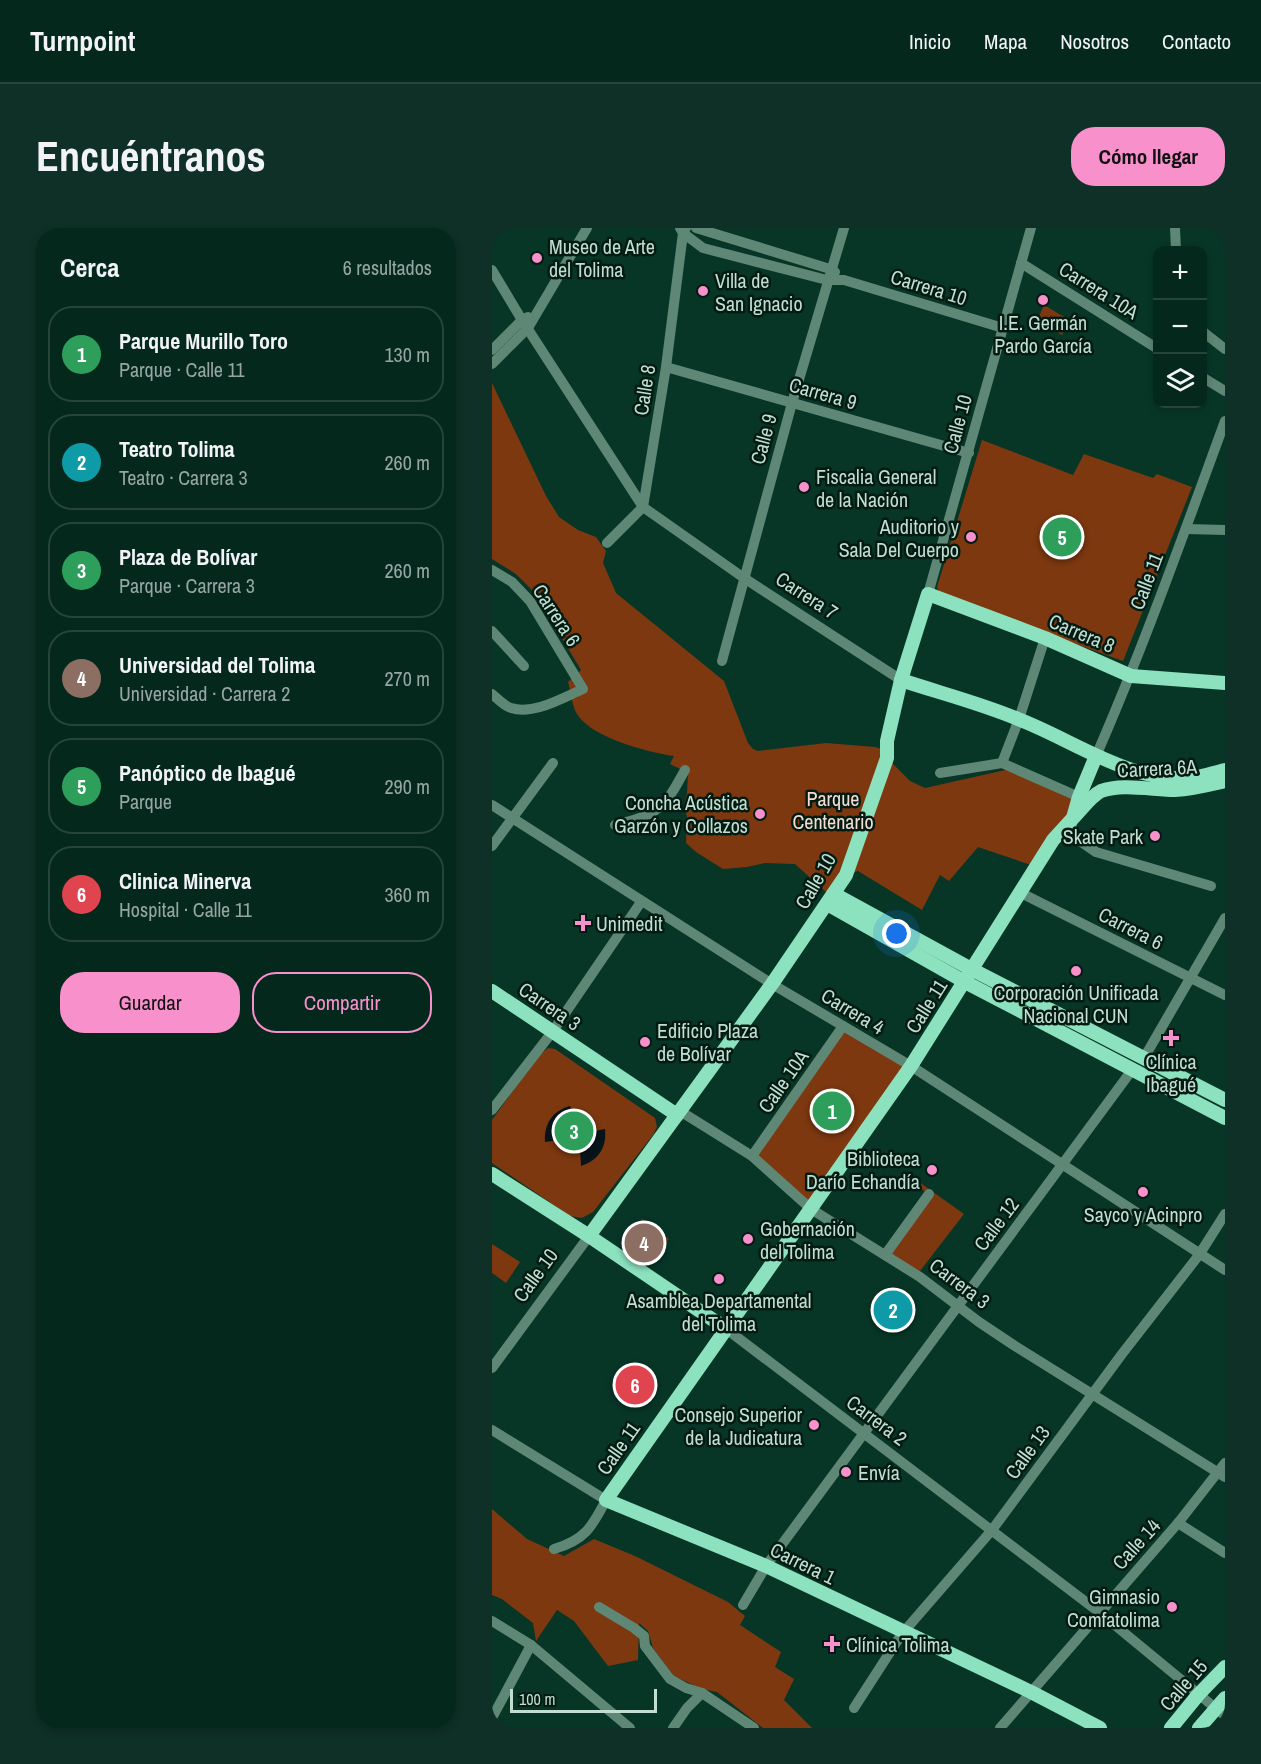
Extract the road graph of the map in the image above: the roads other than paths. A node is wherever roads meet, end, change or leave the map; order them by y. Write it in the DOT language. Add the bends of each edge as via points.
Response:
graph roads {
  1 [pos="587,228"];
  2 [pos="696,228"];
  3 [pos="844,228"];
  4 [pos="1031,228"];
  5 [pos="1175,228"];
  6 [pos="683,230"];
  7 [pos="1176,246"];
  8 [pos="1021,263"];
  9 [pos="830,269"];
  10 [pos="492,270"];
  11 [pos="827,280"];
  12 [pos="844,280"];
  13 [pos="525,324"];
  14 [pos="1003,328"];
  15 [pos="1207,334"];
  16 [pos="1153,346"];
  17 [pos="1225,349"];
  18 [pos="492,350"];
  19 [pos="492,364"];
  20 [pos="666,367"];
  21 [pos="1207,380"];
  22 [pos="1225,391"];
  23 [pos="792,403"];
  24 [pos="1225,421"];
  25 [pos="969,453"];
  26 [pos="643,507"];
  27 [pos="1187,529"];
  28 [pos="1225,530"];
  29 [pos="607,543"];
  30 [pos="492,570"];
  31 [pos="744,578"];
  32 [pos="928,594"];
  33 [pos="492,631"];
  34 [pos="1046,638"];
  35 [pos="723,661"];
  36 [pos="524,666"];
  37 [pos="1131,676"];
  38 [pos="901,680"];
  39 [pos="1225,683"];
  40 [pos="492,694"];
  41 [pos="1019,719"];
  42 [pos="1096,756"];
  43 [pos="553,763"];
  44 [pos="1002,763"];
  45 [pos="685,770"];
  46 [pos="1225,770"];
  47 [pos="940,773"];
  48 [pos="1225,780"];
  49 [pos="1086,797"];
  50 [pos="492,805"];
  51 [pos="512,818"];
  52 [pos="1073,818"];
  53 [pos="615,825"];
  54 [pos="492,846"];
  55 [pos="1211,886"];
  56 [pos="1021,893"];
  57 [pos="830,899"];
  58 [pos="641,902"];
  59 [pos="1225,918"];
  60 [pos="969,976"];
  61 [pos="1191,978"];
  62 [pos="772,984"];
  63 [pos="492,991"];
  64 [pos="1225,995"];
  65 [pos="843,1026"];
  66 [pos="553,1031"];
  67 [pos="1144,1058"];
  68 [pos="911,1066"];
  69 [pos="1132,1070"];
  70 [pos="1225,1100"];
  71 [pos="492,1110"];
  72 [pos="678,1113"];
  73 [pos="1225,1118"];
  74 [pos="752,1156"];
  75 [pos="1063,1164"];
  76 [pos="492,1174"];
  77 [pos="929,1194"];
  78 [pos="811,1209"];
  79 [pos="1225,1214"];
  80 [pos="589,1236"];
  81 [pos="1198,1255"];
  82 [pos="885,1256"];
  83 [pos="1225,1270"];
  84 [pos="957,1306"];
  85 [pos="725,1328"];
  86 [pos="492,1368"];
  87 [pos="1092,1394"];
  88 [pos="492,1430"];
  89 [pos="862,1434"];
  90 [pos="1225,1462"];
  91 [pos="1222,1474"];
  92 [pos="606,1500"];
  93 [pos="1178,1523"];
  94 [pos="992,1530"];
  95 [pos="554,1549"];
  96 [pos="1225,1553"];
  97 [pos="766,1566"];
  98 [pos="743,1605"];
  99 [pos="598,1607"];
  100 [pos="1099,1612"];
  101 [pos="492,1621"];
  102 [pos="904,1633"];
  103 [pos="531,1645"];
  104 [pos="1225,1667"];
  105 [pos="1031,1692"];
  106 [pos="702,1693"];
  107 [pos="1198,1695"];
  108 [pos="1225,1698"];
  109 [pos="854,1708"];
  110 [pos="1220,1712"];
  111 [pos="492,1718"];
  112 [pos="630,1728"];
  113 [pos="673,1728"];
  114 [pos="753,1728"];
  115 [pos="1000,1728"];
  116 [pos="1100,1728"];
  117 [pos="1171,1728"];
  118 [pos="1199,1728"];
  1 -- 13 [label="street" via="536,313"];
  2 -- 9 [label="street, Carrera 10"];
  3 -- 9 [label="street, Calle 9"];
  4 -- 8 [label="street, Calle 10"];
  5 -- 7 [label="street"];
  6 -- 11 [label="street, Carrera 10" via="703,248"];
  6 -- 20 [label="street, Calle 8"];
  8 -- 14 [label="street, Calle 10"];
  8 -- 16 [label="street, Carrera 10A"];
  9 -- 11 [label="street, Calle 9"];
  9 -- 12 [label="street, Carrera 10"];
  10 -- 13 [label="street, Carrera 7"];
  11 -- 12 [label="street, Carrera 10"];
  11 -- 23 [label="street, Calle 9"];
  12 -- 14 [label="street, Carrera 10"];
  13 -- 18 [label="street"];
  13 -- 19 [label="street"];
  13 -- 26 [label="street, Carrera 7"];
  14 -- 25 [label="street, Calle 10"];
  15 -- 17 [label="street"];
  20 -- 23 [label="street, Carrera 9"];
  20 -- 26 [label="street, Calle 8"];
  21 -- 22 [label="street"];
  23 -- 25 [label="street, Carrera 9"];
  23 -- 31 [label="street, Calle 9"];
  24 -- 27 [label="street, Calle 11"];
  25 -- 32 [label="street, Calle 10"];
  26 -- 29 [label="street"];
  26 -- 31 [label="street, Carrera 7"];
  27 -- 28 [label="street"];
  27 -- 37 [label="street, Calle 11"];
  30 -- 40 [label="street, Carrera 6" via="512,582 530,601 583,689 522,710 509,708"];
  31 -- 35 [label="street, Calle 9"];
  31 -- 38 [label="street, Carrera 7"];
  32 -- 34 [label="main road, Carrera 8"];
  32 -- 38 [label="main road, Calle 10"];
  33 -- 36 [label="street"];
  34 -- 37 [label="main road, Carrera 8"];
  34 -- 41 [label="street"];
  37 -- 39 [label="main road, Carrera 8"];
  37 -- 42 [label="street, Calle 11"];
  38 -- 41 [label="main road, Carrera 7"];
  38 -- 57 [label="main road, Calle 10" via="885,764 849,866"];
  41 -- 42 [label="main road, Carrera 7"];
  41 -- 44 [label="street"];
  42 -- 46 [label="main road, Carrera 7" via="1147,774 1198,777"];
  42 -- 49 [label="main road, Calle 11"];
  43 -- 51 [label="street"];
  44 -- 47 [label="street"];
  44 -- 49 [label="street"];
  45 -- 53 [label="street" via="657,810"];
  48 -- 49 [label="main road, Carrera 6A" via="1198,788 1112,789"];
  49 -- 52 [label="main road, Carrera 6A"];
  50 -- 51 [label="street, Carrera 4"];
  51 -- 54 [label="street"];
  51 -- 58 [label="street, Carrera 4"];
  52 -- 55 [label="street" via="1071,831 1096,852"];
  52 -- 56 [label="main road, Calle 11" via="1053,840"];
  56 -- 60 [label="main road, Calle 11"];
  56 -- 61 [label="street, Carrera 6"];
  57 -- 60 [label="main road"];
  57 -- 62 [label="main road, Calle 10"];
  58 -- 62 [label="street, Carrera 4"];
  58 -- 66 [label="street"];
  59 -- 61 [label="street"];
  60 -- 67 [label="main road"];
  60 -- 68 [label="main road, Calle 11"];
  60 -- 69 [label="main road"];
  61 -- 64 [label="street, Carrera 6"];
  61 -- 67 [label="street"];
  62 -- 65 [label="street, Carrera 4"];
  62 -- 72 [label="main road, Calle 10"];
  63 -- 66 [label="main road, Carrera 3"];
  65 -- 68 [label="street, Carrera 4"];
  65 -- 74 [label="street, Calle 10A"];
  66 -- 71 [label="street"];
  66 -- 72 [label="main road, Carrera 3"];
  67 -- 70 [label="main road"];
  68 -- 75 [label="street, Carrera 4"];
  68 -- 78 [label="main road, Calle 11"];
  69 -- 73 [label="main road"];
  69 -- 75 [label="street, Calle 12"];
  72 -- 74 [label="street, Carrera 3"];
  72 -- 80 [label="main road, Calle 10"];
  74 -- 78 [label="street, Carrera 3"];
  75 -- 81 [label="street, Carrera 4"];
  75 -- 84 [label="street, Calle 12"];
  76 -- 80 [label="main road, Carrera 2"];
  77 -- 82 [label="street"];
  78 -- 82 [label="street, Carrera 3"];
  78 -- 85 [label="main road, Calle 11"];
  79 -- 81 [label="street, Calle 13"];
  80 -- 85 [label="main road, Carrera 2"];
  80 -- 86 [label="street, Calle 10"];
  81 -- 83 [label="street, Carrera 4"];
  81 -- 87 [label="street, Calle 13"];
  82 -- 84 [label="street, Carrera 3"];
  84 -- 87 [label="street, Carrera 3"];
  84 -- 89 [label="street, Calle 12"];
  85 -- 89 [label="street, Carrera 2"];
  85 -- 92 [label="main road, Calle 11"];
  87 -- 91 [label="street, Carrera 3"];
  87 -- 94 [label="street, Calle 13"];
  88 -- 92 [label="street, Carrera 1"];
  89 -- 94 [label="street, Carrera 2"];
  89 -- 97 [label="street, Calle 12"];
  90 -- 91 [label="street, Calle 14"];
  91 -- 93 [label="street, Calle 14"];
  92 -- 95 [label="street, Calle 11" via="581,1537"];
  92 -- 97 [label="main road, Carrera 1"];
  93 -- 96 [label="street"];
  93 -- 100 [label="street, Calle 14"];
  94 -- 100 [label="street, Carrera 2"];
  94 -- 102 [label="street, Calle 13"];
  97 -- 98 [label="street, Calle 12"];
  97 -- 102 [label="main road, Carrera 1"];
  99 -- 106 [label="street" via="644,1636 645,1646 670,1679"];
  100 -- 105 [label="street, Calle 14"];
  100 -- 107 [label="street, Carrera 2"];
  101 -- 103 [label="street"];
  102 -- 105 [label="main road, Carrera 1"];
  102 -- 109 [label="street, Calle 13"];
  103 -- 111 [label="street"];
  103 -- 112 [label="street"];
  104 -- 107 [label="main road, Calle 15"];
  105 -- 115 [label="street, Calle 14"];
  105 -- 116 [label="main road, Carrera 1"];
  106 -- 113 [label="street"];
  106 -- 114 [label="street"];
  107 -- 110 [label="street, Carrera 2"];
  107 -- 117 [label="main road, Calle 15"];
  108 -- 110 [label="main road, Calle 15"];
  110 -- 118 [label="main road, Calle 15"];
}
